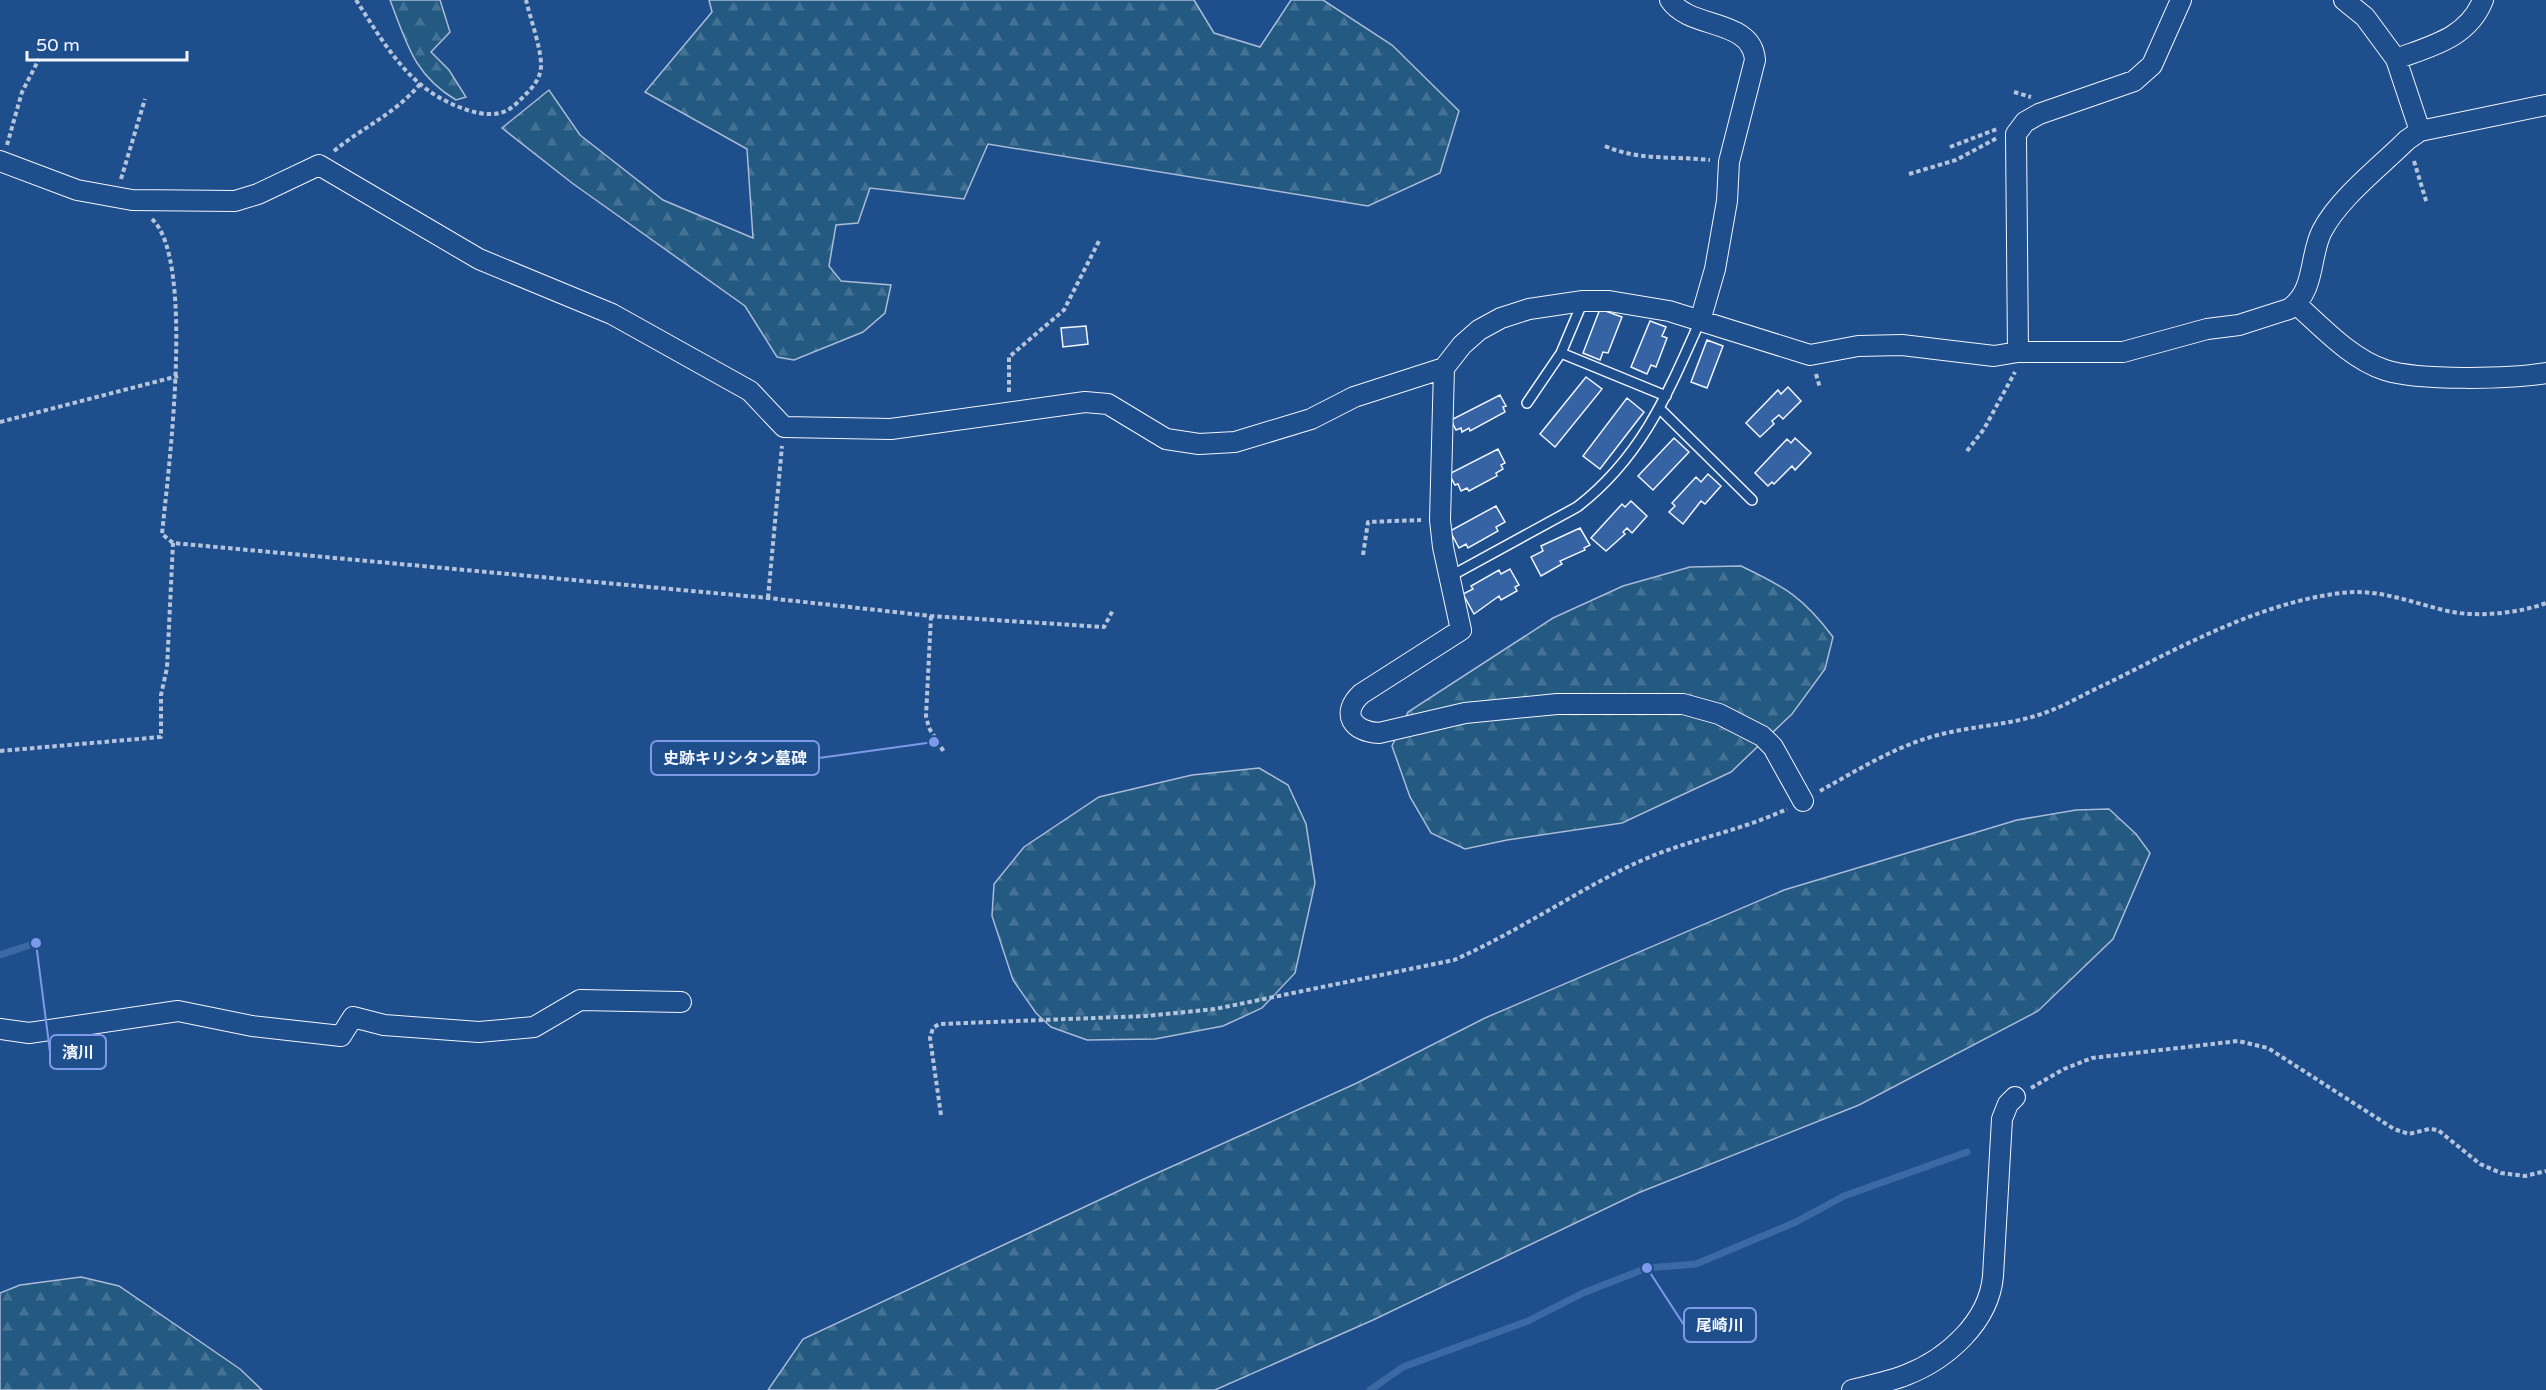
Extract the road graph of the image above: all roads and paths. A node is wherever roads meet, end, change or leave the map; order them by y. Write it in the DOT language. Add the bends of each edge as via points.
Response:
graph roads {
  1 [pos="356,0"];
  2 [pos="526,0"];
  3 [pos="1670,0"];
  4 [pos="2181,0"];
  5 [pos="2344,0"];
  6 [pos="2483,0"];
  7 [pos="2396,58"];
  8 [pos="39,59"];
  9 [pos="420,84"];
  10 [pos="146,99"];
  11 [pos="2546,105"];
  12 [pos="2021,128"];
  13 [pos="2414,135"];
  14 [pos="1605,146"];
  15 [pos="1950,147"];
  16 [pos="1,162"];
  17 [pos="1729,162"];
  18 [pos="319,165"];
  19 [pos="1909,174"];
  20 [pos="128,200"];
  21 [pos="2427,204"];
  22 [pos="1098,241"];
  23 [pos="1583,301"];
  24 [pos="2296,304"];
  25 [pos="1700,321"];
  26 [pos="2018,352"];
  27 [pos="1562,353"];
  28 [pos="1444,368"];
  29 [pos="2546,373"];
  30 [pos="178,376"];
  31 [pos="1666,396"];
  32 [pos="1527,403"];
  33 [pos="1660,409"];
  34 [pos="1011,411"];
  35 [pos="0,422"];
  36 [pos="784,428"];
  37 [pos="1967,451"];
  38 [pos="1752,500"];
  39 [pos="1440,520"];
  40 [pos="173,543"];
  41 [pos="1364,555"];
  42 [pos="1449,577"];
  43 [pos="768,598"];
  44 [pos="2546,603"];
  45 [pos="1113,610"];
  46 [pos="931,616"];
  47 [pos="0,751"];
  48 [pos="944,752"];
  49 [pos="1803,801"];
  50 [pos="681,1002"];
  51 [pos="0,1029"];
  52 [pos="2015,1097"];
  53 [pos="941,1115"];
  54 [pos="2546,1171"];
  55 [pos="1852,1390"];
  1 -- 9 [label="path" via="398,63"];
  2 -- 9 [label="path" via="541,66 533,88 509,109 493,114 468,110 438,98"];
  3 -- 17 [label="street" via="1682,13 1741,34 1754,51"];
  4 -- 12 [label="street" via="2152,65 2134,81 2039,114"];
  5 -- 7 [label="street" via="2365,17"];
  6 -- 7 [label="street" via="2458,35"];
  7 -- 13 [label="street"];
  8 -- 16 [label="path" via="14,114"];
  9 -- 18 [label="path" via="391,114 362,129"];
  10 -- 20 [label="path" via="122,178"];
  11 -- 13 [label="street"];
  12 -- 15 [label="path" via="1990,130"];
  12 -- 19 [label="path" via="2002,134 1956,160"];
  12 -- 26 [label="street"];
  13 -- 21 [label="path"];
  13 -- 24 [label="street" via="2326,223 2306,289"];
  14 -- 17 [label="path" via="1643,158"];
  16 -- 20 [label="street" via="77,190"];
  17 -- 25 [label="street" via="1727,201 1715,269"];
  18 -- 20 [label="street" via="235,201"];
  18 -- 36 [label="street" via="479,259 612,314 750,391"];
  20 -- 30 [label="path" via="157,223 167,241"];
  22 -- 34 [label="path" via="1064,310 1009,357"];
  23 -- 25 [label="street" via="1669,310"];
  23 -- 27 [label="lane"];
  23 -- 28 [label="street" via="1529,309 1501,318 1479,330"];
  24 -- 26 [label="street" via="2239,325 2207,329 2123,352"];
  24 -- 29 [label="street" via="2347,347 2384,370 2425,377"];
  25 -- 26 [label="street" via="1810,355 1858,346 1902,345 1994,356"];
  25 -- 31 [label="lane"];
  26 -- 37 [label="path" via="2016,371 1984,429"];
  27 -- 31 [label="lane"];
  27 -- 32 [label="lane"];
  28 -- 34 [label="street" via="1354,397 1311,419 1235,442 1199,444 1166,439 1108,404 1085,402"];
  28 -- 39 [label="street"];
  30 -- 35 [label="path"];
  30 -- 40 [label="path" via="162,534"];
  31 -- 33 [label="lane"];
  33 -- 38 [label="lane"];
  33 -- 42 [label="lane" via="1642,439 1595,493 1577,507"];
  34 -- 36 [label="street" via="891,429"];
  36 -- 43 [label="path"];
  39 -- 41 [label="path" via="1368,522"];
  39 -- 42 [label="street"];
  40 -- 43 [label="path"];
  40 -- 47 [label="path" via="161,737"];
  42 -- 49 [label="street" via="1461,630 1357,698 1350,711 1360,729 1379,734 1466,713 1557,704 1683,704 1719,714 1762,736 1773,747"];
  43 -- 46 [label="path"];
  44 -- 49 [label="path" via="2497,612 2454,612 2375,592 2341,593 2275,609 2211,632 2046,712 2012,723 1921,740 1860,768"];
  45 -- 46 [label="path" via="1104,627"];
  46 -- 48 [label="path" via="926,716"];
  49 -- 53 [label="path" via="1752,825 1634,863 1491,944 1455,960 1215,1009 1146,1016 939,1024 930,1038"];
  50 -- 51 [label="street" via="580,1000 534,1027 479,1032 384,1025 353,1017 341,1036 252,1026 178,1011 29,1033"];
  52 -- 54 [label="path" via="2092,1058 2253,1042 2394,1129 2409,1134 2438,1130 2481,1164 2501,1173 2524,1176"];
  52 -- 55 [label="street" via="2002,1119 1992,1292 1985,1308 1974,1325 1923,1367"];
}
